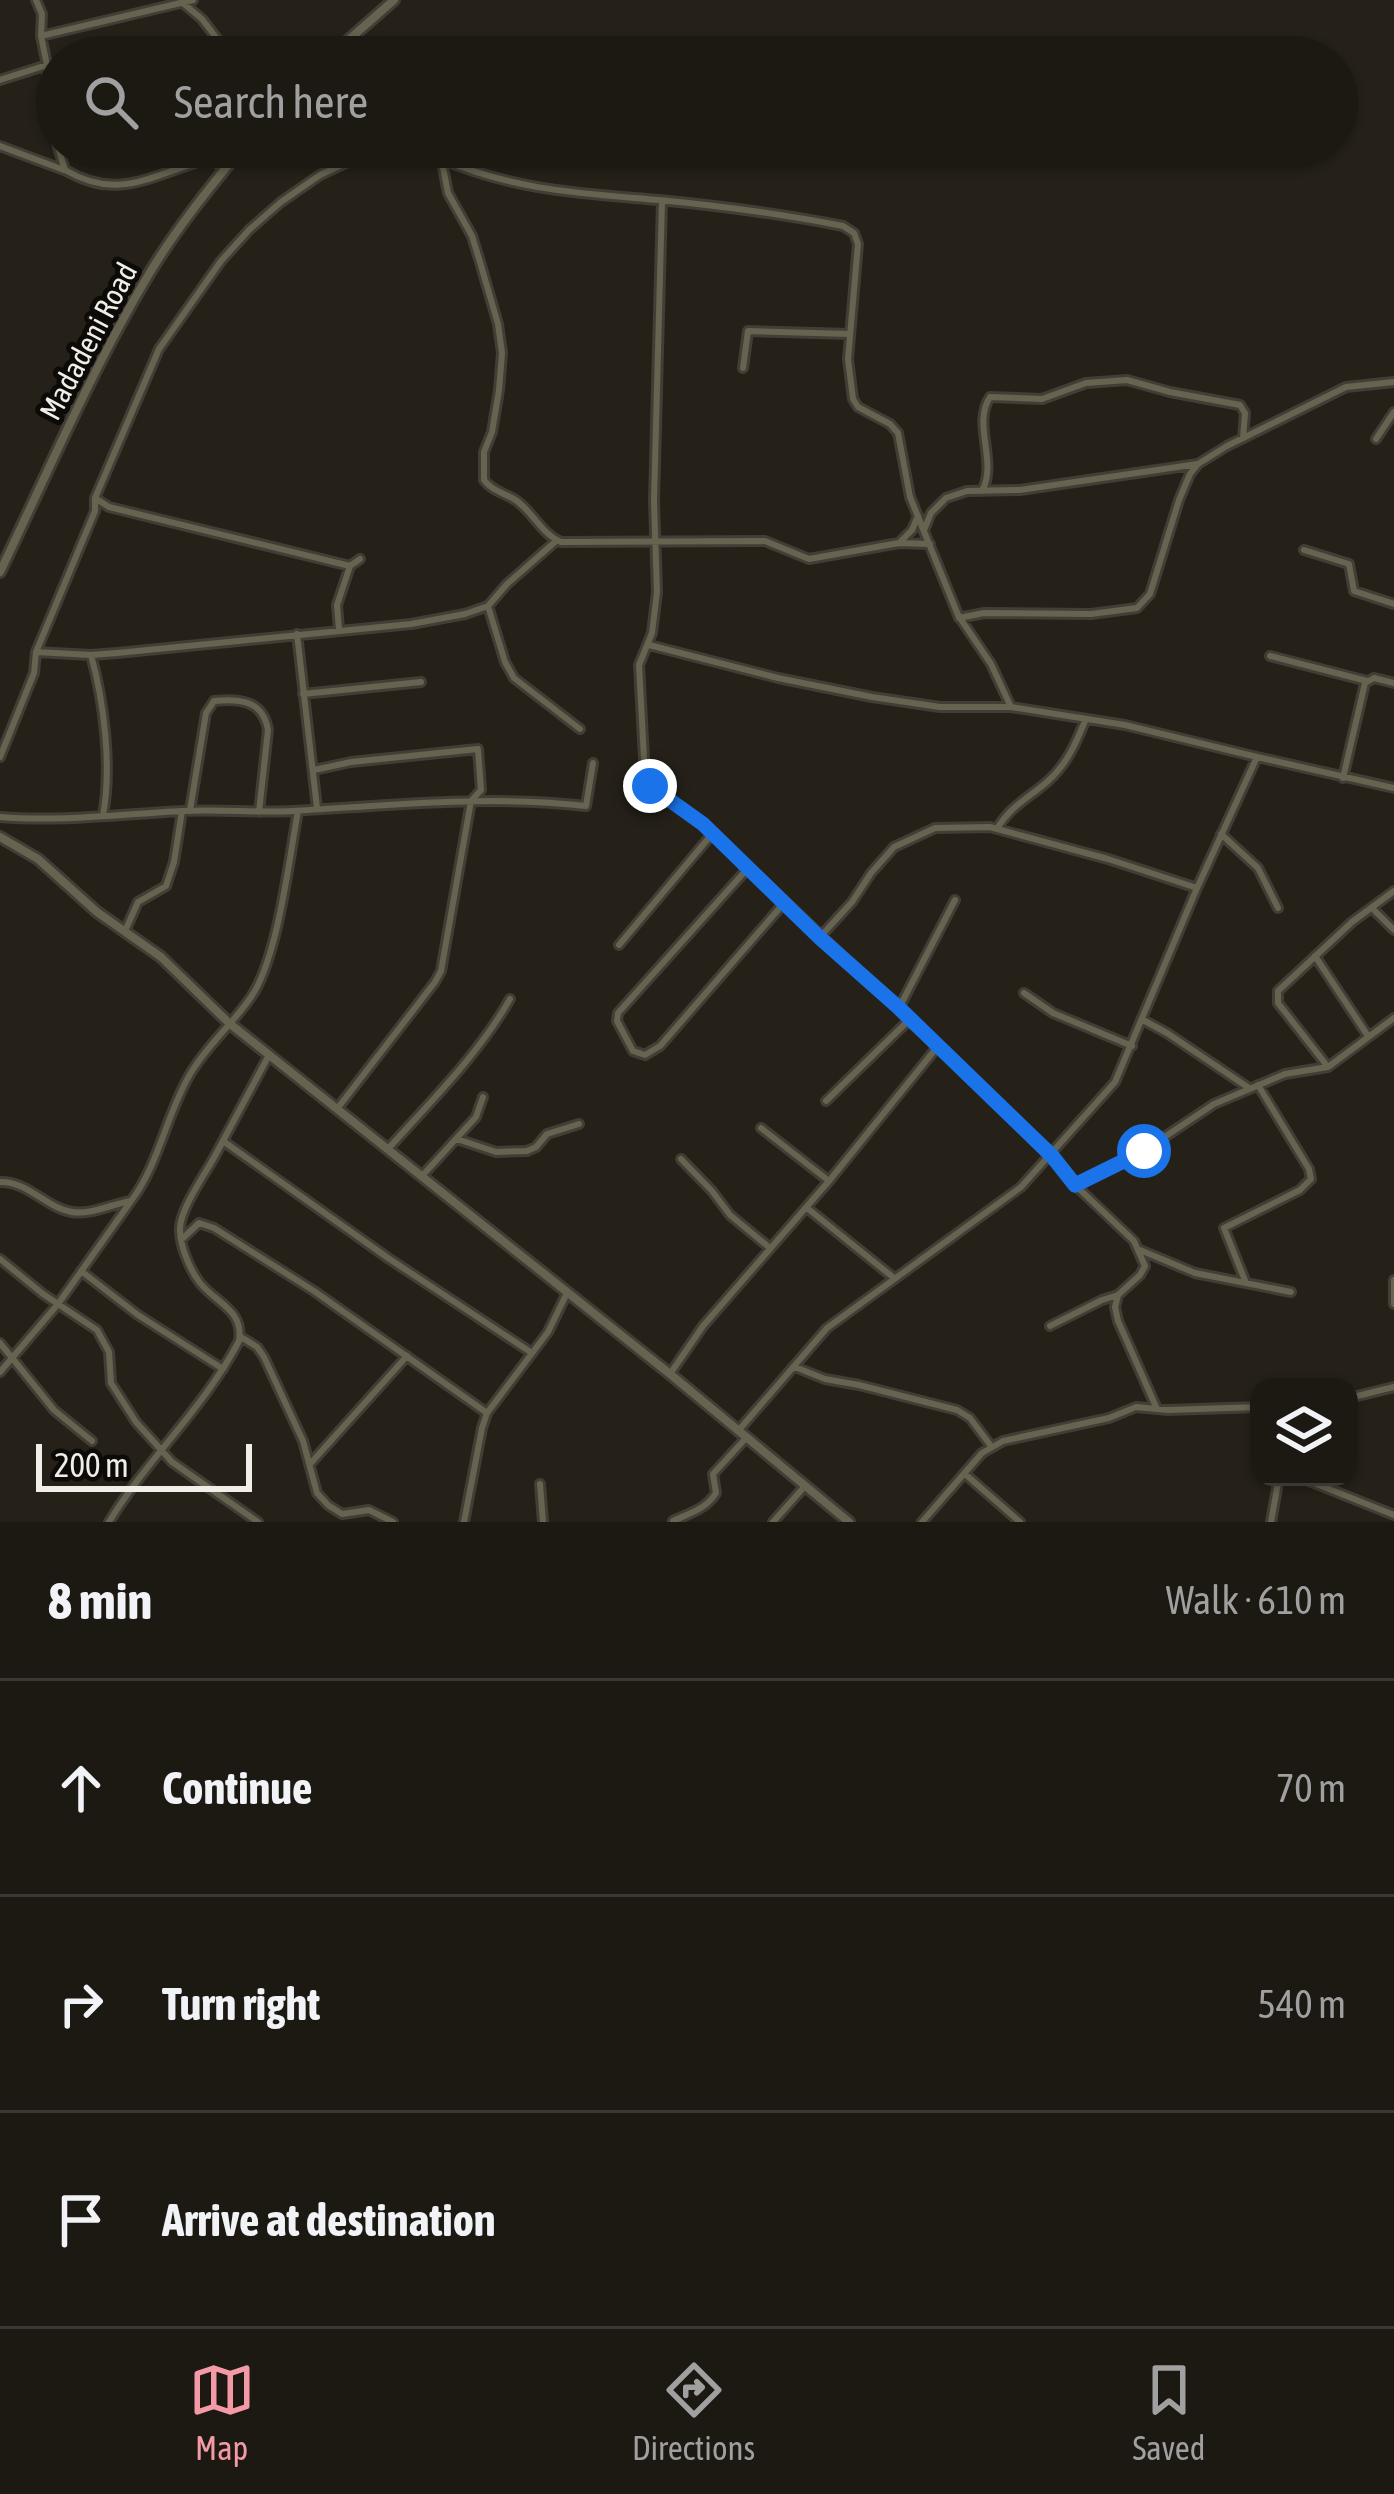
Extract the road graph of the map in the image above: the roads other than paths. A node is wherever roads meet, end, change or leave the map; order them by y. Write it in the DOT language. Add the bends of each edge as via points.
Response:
graph roads {
  1 [pos="36,0"];
  2 [pos="193,0"];
  3 [pos="394,0"];
  4 [pos="184,4"];
  5 [pos="40,36"];
  6 [pos="44,36"];
  7 [pos="215,36"];
  8 [pos="353,36"];
  9 [pos="36,69"];
  10 [pos="0,80"];
  11 [pos="0,146"];
  12 [pos="36,160"];
  13 [pos="59,168"];
  14 [pos="181,168"];
  15 [pos="335,168"];
  16 [pos="443,168"];
  17 [pos="463,168"];
  18 [pos="226,169"];
  19 [pos="64,170"];
  20 [pos="662,201"];
  21 [pos="850,334"];
  22 [pos="743,368"];
  23 [pos="1394,382"];
  24 [pos="1394,412"];
  25 [pos="1243,438"];
  26 [pos="1376,439"];
  27 [pos="1198,464"];
  28 [pos="982,490"];
  29 [pos="95,498"];
  30 [pos="109,507"];
  31 [pos="95,511"];
  32 [pos="918,516"];
  33 [pos="924,530"];
  34 [pos="556,541"];
  35 [pos="655,542"];
  36 [pos="899,543"];
  37 [pos="930,544"];
  38 [pos="1304,550"];
  39 [pos="360,559"];
  40 [pos="350,566"];
  41 [pos="0,572"];
  42 [pos="1394,604"];
  43 [pos="488,606"];
  44 [pos="959,618"];
  45 [pos="339,630"];
  46 [pos="297,634"];
  47 [pos="648,645"];
  48 [pos="36,652"];
  49 [pos="91,655"];
  50 [pos="1270,656"];
  51 [pos="1367,681"];
  52 [pos="421,682"];
  53 [pos="1394,682"];
  54 [pos="303,694"];
  55 [pos="1011,707"];
  56 [pos="1084,721"];
  57 [pos="580,729"];
  58 [pos="0,757"];
  59 [pos="1257,757"];
  60 [pos="593,763"];
  61 [pos="314,770"];
  62 [pos="1342,778"];
  63 [pos="1394,788"];
  64 [pos="471,801"];
  65 [pos="317,808"];
  66 [pos="186,811"];
  67 [pos="298,811"];
  68 [pos="259,812"];
  69 [pos="103,815"];
  70 [pos="0,817"];
  71 [pos="997,829"];
  72 [pos="712,834"];
  73 [pos="1221,834"];
  74 [pos="0,837"];
  75 [pos="748,868"];
  76 [pos="1197,888"];
  77 [pos="1394,891"];
  78 [pos="955,900"];
  79 [pos="784,902"];
  80 [pos="1278,908"];
  81 [pos="1372,908"];
  82 [pos="1394,930"];
  83 [pos="124,933"];
  84 [pos="820,938"];
  85 [pos="619,945"];
  86 [pos="1315,956"];
  87 [pos="1024,993"];
  88 [pos="510,999"];
  89 [pos="899,1008"];
  90 [pos="1394,1018"];
  91 [pos="910,1020"];
  92 [pos="1143,1020"];
  93 [pos="229,1023"];
  94 [pos="1368,1036"];
  95 [pos="938,1046"];
  96 [pos="1132,1046"];
  97 [pos="269,1055"];
  98 [pos="1328,1066"];
  99 [pos="1253,1087"];
  100 [pos="483,1097"];
  101 [pos="826,1101"];
  102 [pos="337,1108"];
  103 [pos="579,1124"];
  104 [pos="761,1128"];
  105 [pos="457,1138"];
  106 [pos="223,1141"];
  107 [pos="388,1149"];
  108 [pos="1052,1156"];
  109 [pos="681,1159"];
  110 [pos="422,1176"];
  111 [pos="830,1181"];
  112 [pos="0,1182"];
  113 [pos="1075,1185"];
  114 [pos="131,1201"];
  115 [pos="807,1208"];
  116 [pos="181,1240"];
  117 [pos="770,1248"];
  118 [pos="1140,1250"];
  119 [pos="0,1259"];
  120 [pos="81,1271"];
  121 [pos="894,1278"];
  122 [pos="1394,1280"];
  123 [pos="1246,1283"];
  124 [pos="1291,1292"];
  125 [pos="567,1293"];
  126 [pos="1118,1295"];
  127 [pos="58,1304"];
  128 [pos="1394,1304"];
  129 [pos="1050,1326"];
  130 [pos="241,1336"];
  131 [pos="0,1343"];
  132 [pos="532,1352"];
  133 [pos="407,1356"];
  134 [pos="14,1358"];
  135 [pos="794,1366"];
  136 [pos="224,1369"];
  137 [pos="0,1372"];
  138 [pos="670,1374"];
  139 [pos="1394,1388"];
  140 [pos="1358,1396"];
  141 [pos="1250,1407"];
  142 [pos="1157,1409"];
  143 [pos="488,1413"];
  144 [pos="742,1434"];
  145 [pos="92,1442"];
  146 [pos="991,1446"];
  147 [pos="162,1451"];
  148 [pos="310,1464"];
  149 [pos="964,1474"];
  150 [pos="540,1484"];
  151 [pos="806,1486"];
  152 [pos="1277,1486"];
  153 [pos="1322,1486"];
  154 [pos="1394,1515"];
  155 [pos="388,1520"];
  156 [pos="673,1521"];
  157 [pos="109,1522"];
  158 [pos="258,1522"];
  159 [pos="464,1522"];
  160 [pos="543,1522"];
  161 [pos="773,1522"];
  162 [pos="849,1522"];
  163 [pos="922,1522"];
  164 [pos="1020,1522"];
  165 [pos="1270,1522"];
  1 -- 5 [label="street"];
  2 -- 4 [label="street"];
  3 -- 8 [label="street"];
  4 -- 6 [label="street"];
  4 -- 7 [label="street"];
  9 -- 10 [label="street"];
  11 -- 12 [label="street"];
  13 -- 19 [label="street"];
  14 -- 19 [label="street" via="98,186"];
  15 -- 29 [label="street" via="281,202 221,261 159,349"];
  16 -- 34 [label="street" via="472,236 502,353 484,480"];
  17 -- 20 [label="street" via="515,185"];
  18 -- 41 [label="street, Madadeni Road" via="141,289"];
  20 -- 21 [label="street" via="850,229 858,244"];
  20 -- 35 [label="street"];
  21 -- 22 [label="street" via="748,331"];
  21 -- 32 [label="street" via="853,399 898,433"];
  23 -- 25 [label="street" via="1346,387"];
  24 -- 26 [label="street"];
  25 -- 27 [label="street"];
  25 -- 28 [label="street" via="1240,405 1127,380 1086,383 1042,399 990,397"];
  27 -- 28 [label="street"];
  27 -- 44 [label="street" via="1142,605"];
  28 -- 33 [label="street" via="946,498"];
  29 -- 30 [label="street"];
  29 -- 31 [label="street"];
  30 -- 31 [label="street"];
  30 -- 40 [label="street"];
  31 -- 48 [label="street"];
  32 -- 33 [label="street"];
  32 -- 36 [label="street"];
  33 -- 37 [label="street"];
  34 -- 35 [label="street"];
  34 -- 43 [label="street"];
  35 -- 36 [label="street" via="765,541 809,559"];
  35 -- 47 [label="street"];
  36 -- 37 [label="street"];
  37 -- 44 [label="street"];
  38 -- 42 [label="street" via="1349,564 1354,591"];
  39 -- 40 [label="street"];
  40 -- 45 [label="street" via="337,605"];
  43 -- 45 [label="street"];
  43 -- 57 [label="street" via="514,679"];
  44 -- 55 [label="street"];
  45 -- 46 [label="street"];
  46 -- 49 [label="street"];
  46 -- 54 [label="street"];
  47 -- 55 [label="street" via="912,704"];
  47 -- 72 [label="street" via="639,665 645,777"];
  48 -- 49 [label="street"];
  48 -- 58 [label="street"];
  49 -- 69 [label="street" via="106,747"];
  50 -- 51 [label="street"];
  51 -- 53 [label="street"];
  51 -- 62 [label="street"];
  52 -- 54 [label="street"];
  54 -- 61 [label="street"];
  55 -- 56 [label="street"];
  56 -- 59 [label="street"];
  56 -- 71 [label="street" via="1063,765"];
  59 -- 62 [label="street"];
  59 -- 73 [label="street"];
  60 -- 64 [label="street" via="586,806"];
  61 -- 64 [label="street" via="478,749 482,790"];
  61 -- 65 [label="street"];
  62 -- 63 [label="street"];
  64 -- 65 [label="street"];
  64 -- 102 [label="street" via="441,971"];
  65 -- 67 [label="street"];
  66 -- 68 [label="street"];
  66 -- 68 [label="street" via="206,713 225,700 254,706 266,718"];
  66 -- 69 [label="street"];
  66 -- 83 [label="street" via="166,886 138,902"];
  67 -- 68 [label="street"];
  67 -- 93 [label="street" via="270,952 253,995"];
  69 -- 70 [label="street"];
  71 -- 76 [label="street"];
  71 -- 84 [label="street" via="935,828 895,847"];
  72 -- 75 [label="street"];
  72 -- 85 [label="street"];
  73 -- 76 [label="street"];
  73 -- 80 [label="street" via="1258,868"];
  74 -- 83 [label="street"];
  75 -- 79 [label="street"];
  75 -- 79 [label="street" via="618,1013 633,1051 645,1055 660,1046"];
  76 -- 92 [label="street"];
  77 -- 81 [label="street"];
  78 -- 89 [label="street"];
  79 -- 84 [label="street"];
  81 -- 82 [label="street"];
  81 -- 86 [label="street"];
  83 -- 93 [label="street"];
  84 -- 89 [label="street"];
  86 -- 94 [label="street"];
  86 -- 98 [label="street" via="1276,996"];
  87 -- 96 [label="street"];
  88 -- 107 [label="street"];
  89 -- 91 [label="street"];
  90 -- 94 [label="street"];
  91 -- 95 [label="street"];
  91 -- 101 [label="street"];
  92 -- 96 [label="street"];
  92 -- 99 [label="street"];
  93 -- 97 [label="street"];
  93 -- 114 [label="street" via="190,1074"];
  94 -- 98 [label="street"];
  95 -- 108 [label="street"];
  95 -- 111 [label="street"];
  96 -- 108 [label="street" via="1115,1082"];
  97 -- 102 [label="street"];
  97 -- 106 [label="street"];
  98 -- 99 [label="street"];
  99 -- 113 [label="street"];
  99 -- 123 [label="street" via="1311,1179 1223,1228"];
  100 -- 105 [label="street"];
  102 -- 107 [label="street"];
  103 -- 105 [label="street" via="527,1151 496,1152"];
  104 -- 111 [label="street"];
  105 -- 110 [label="street"];
  106 -- 116 [label="street" via="181,1222"];
  106 -- 132 [label="street"];
  107 -- 110 [label="street"];
  108 -- 113 [label="street"];
  108 -- 121 [label="street"];
  109 -- 117 [label="street"];
  110 -- 125 [label="street"];
  111 -- 115 [label="street"];
  112 -- 114 [label="street" via="74,1212"];
  113 -- 118 [label="street"];
  114 -- 120 [label="street"];
  115 -- 117 [label="street"];
  115 -- 121 [label="street"];
  116 -- 130 [label="street" via="195,1275 232,1312"];
  116 -- 133 [label="street" via="200,1223 214,1228"];
  117 -- 138 [label="street"];
  118 -- 123 [label="street"];
  118 -- 126 [label="street" via="1144,1270"];
  119 -- 127 [label="street"];
  120 -- 127 [label="street"];
  120 -- 136 [label="street"];
  121 -- 135 [label="street" via="826,1328"];
  122 -- 128 [label="street"];
  123 -- 124 [label="street"];
  125 -- 132 [label="street"];
  125 -- 138 [label="street"];
  126 -- 129 [label="street"];
  126 -- 142 [label="street" via="1118,1322"];
  127 -- 134 [label="street"];
  127 -- 147 [label="street" via="104,1338 113,1388"];
  130 -- 136 [label="street"];
  130 -- 148 [label="street" via="261,1351"];
  131 -- 134 [label="street"];
  132 -- 143 [label="street"];
  133 -- 143 [label="street"];
  133 -- 148 [label="street"];
  134 -- 137 [label="street"];
  134 -- 145 [label="street" via="54,1410"];
  135 -- 144 [label="street"];
  135 -- 146 [label="street" via="957,1410"];
  136 -- 147 [label="street"];
  138 -- 144 [label="street"];
  139 -- 140 [label="street"];
  141 -- 142 [label="street"];
  142 -- 146 [label="street" via="1136,1407"];
  143 -- 159 [label="street"];
  144 -- 151 [label="street"];
  144 -- 156 [label="street" via="713,1474 716,1493 706,1507"];
  146 -- 149 [label="street"];
  147 -- 157 [label="street"];
  147 -- 158 [label="street"];
  148 -- 155 [label="street" via="317,1493 334,1509 369,1510"];
  149 -- 163 [label="street"];
  149 -- 164 [label="street"];
  150 -- 160 [label="street"];
  151 -- 161 [label="street"];
  151 -- 162 [label="street"];
  152 -- 165 [label="street"];
  153 -- 154 [label="street"];
}
